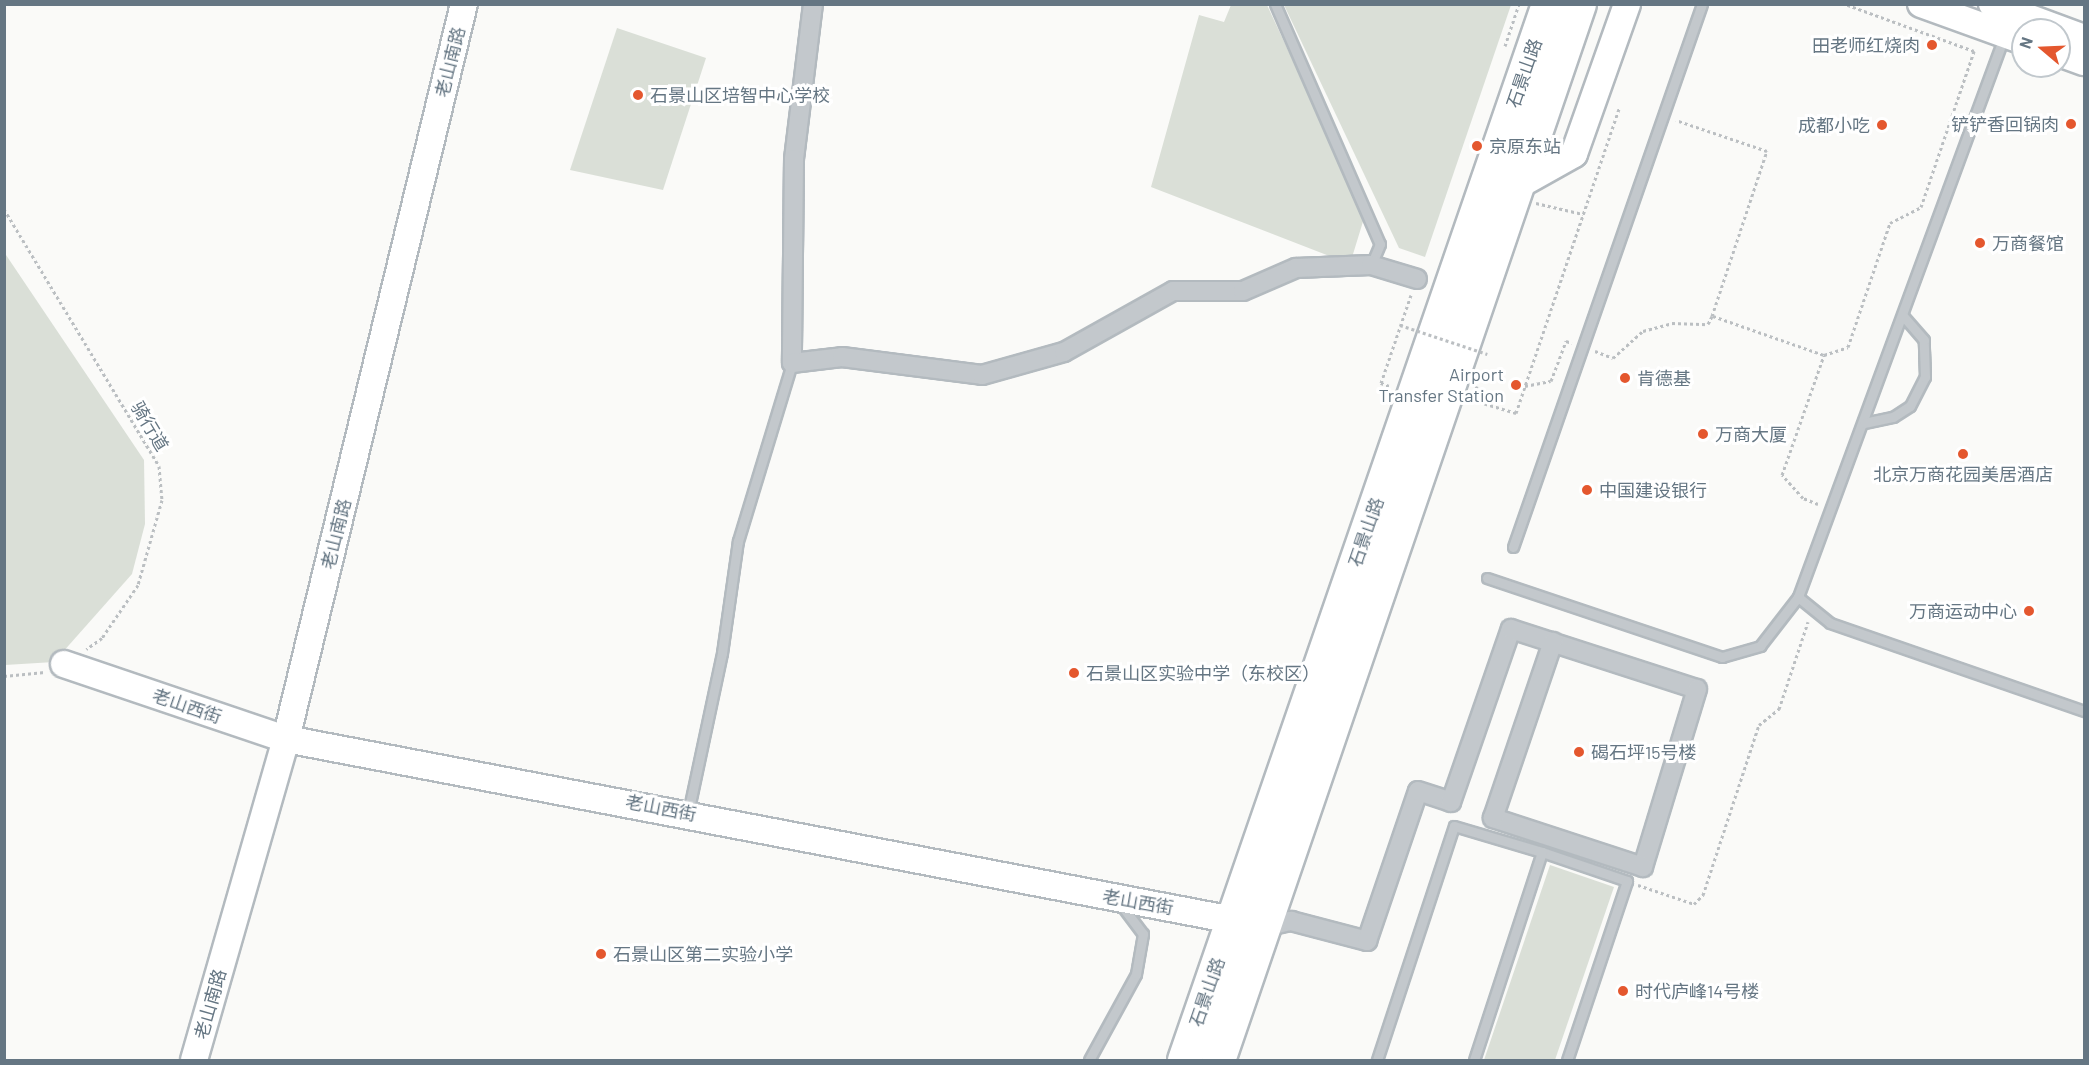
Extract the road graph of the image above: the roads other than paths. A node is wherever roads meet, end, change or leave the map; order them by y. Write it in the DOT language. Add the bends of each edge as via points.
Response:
graph roads {
  1 [pos="464,4"];
  2 [pos="813,4"];
  3 [pos="1275,4"];
  4 [pos="1548,4"];
  5 [pos="1579,4"];
  6 [pos="1627,4"];
  7 [pos="1702,4"];
  8 [pos="1921,4"];
  9 [pos="1992,4"];
  10 [pos="2011,37"];
  11 [pos="2085,38"];
  12 [pos="2011,45"];
  13 [pos="1519,185"];
  14 [pos="1371,265"];
  15 [pos="1417,279"];
  16 [pos="1902,315"];
  17 [pos="792,363"];
  18 [pos="1864,423"];
  19 [pos="1513,547"];
  20 [pos="1487,578"];
  21 [pos="1798,597"];
  22 [pos="1553,642"];
  23 [pos="64,664"];
  24 [pos="2085,711"];
  25 [pos="286,740"];
  26 [pos="688,813"];
  27 [pos="1542,852"];
  28 [pos="1114,898"];
  29 [pos="1232,918"];
  30 [pos="1264,927"];
  31 [pos="194,1060"];
  32 [pos="1089,1060"];
  33 [pos="1184,1060"];
  34 [pos="1218,1060"];
  35 [pos="1377,1060"];
  36 [pos="1474,1060"];
  37 [pos="1567,1060"];
  1 -- 25 [label="street, 老山南路"];
  2 -- 17 [label="street" via="794,159"];
  3 -- 14 [label="lane" via="1380,244"];
  4 -- 29 [label="highway, 石景山路"];
  5 -- 13 [label="highway, 石景山路"];
  6 -- 13 [label="street" via="1574,154"];
  7 -- 19 [label="lane"];
  8 -- 10 [label="street"];
  9 -- 11 [label="street"];
  12 -- 16 [label="lane"];
  13 -- 30 [label="highway, 石景山路"];
  14 -- 15 [label="street"];
  14 -- 17 [label="street" via="1296,268 1243,291 1173,291 1064,352 982,375 842,357"];
  16 -- 18 [label="lane"];
  16 -- 18 [label="lane" via="1924,340 1925,377 1910,406 1893,417"];
  17 -- 26 [label="lane" via="738,541 722,653"];
  18 -- 21 [label="lane"];
  20 -- 21 [label="lane" via="1722,657 1760,645"];
  21 -- 24 [label="lane" via="1830,623"];
  22 -- 22 [label="street" via="1697,688 1643,867 1493,818"];
  22 -- 30 [label="street" via="1511,629 1451,802 1418,791 1367,941 1291,921"];
  23 -- 25 [label="street, 老山西街"];
  25 -- 26 [label="street, 老山西街"];
  25 -- 31 [label="street, 老山南路"];
  26 -- 28 [label="street, 老山西街"];
  27 -- 35 [label="lane" via="1454,826"];
  27 -- 36 [label="lane"];
  27 -- 37 [label="lane" via="1627,881"];
  28 -- 29 [label="street, 老山西街"];
  28 -- 32 [label="lane" via="1143,934 1136,974"];
  29 -- 30 [label="street, 老山西街"];
  29 -- 33 [label="highway, 石景山路"];
  30 -- 34 [label="highway, 石景山路"];
}
